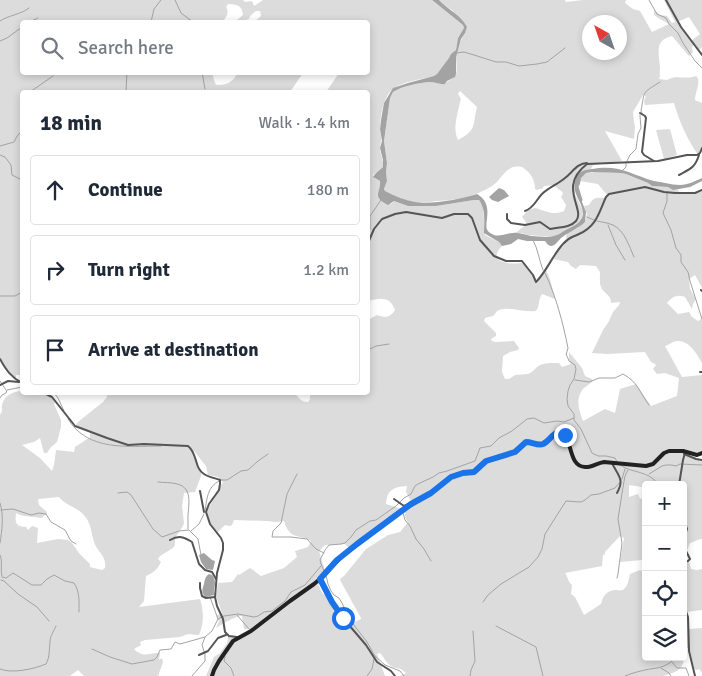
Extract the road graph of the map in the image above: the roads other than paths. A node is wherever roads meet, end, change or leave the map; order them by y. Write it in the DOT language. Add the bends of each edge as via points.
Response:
graph roads {
  1 [pos="666,0"];
  2 [pos="702,55"];
  3 [pos="640,112"];
  4 [pos="702,148"];
  5 [pos="699,154"];
  6 [pos="654,162"];
  7 [pos="588,163"];
  8 [pos="679,175"];
  9 [pos="702,190"];
  10 [pos="525,211"];
  11 [pos="507,214"];
  12 [pos="370,238"];
  13 [pos="0,359"];
  14 [pos="20,382"];
  15 [pos="20,383"];
  16 [pos="0,385"];
  17 [pos="47,395"];
  18 [pos="702,452"];
  19 [pos="685,453"];
  20 [pos="702,460"];
  21 [pos="616,463"];
  22 [pos="680,481"];
  23 [pos="200,491"];
  24 [pos="617,493"];
  25 [pos="394,499"];
  26 [pos="416,501"];
  27 [pos="206,516"];
  28 [pos="170,540"];
  29 [pos="320,579"];
  30 [pos="217,581"];
  31 [pos="200,582"];
  32 [pos="215,597"];
  33 [pos="687,614"];
  34 [pos="227,634"];
  35 [pos="242,637"];
  36 [pos="200,655"];
  37 [pos="212,676"];
  38 [pos="395,676"];
  39 [pos="695,676"];
  1 -- 2 [label="street" via="676,20"];
  3 -- 6 [label="street" via="646,118 642,152"];
  4 -- 5 [label="street"];
  5 -- 6 [label="street"];
  5 -- 8 [label="street" via="691,169"];
  6 -- 7 [label="street"];
  7 -- 10 [label="street" via="580,164"];
  7 -- 11 [label="street" via="573,184 578,212 574,222 550,229 540,222 529,225 511,223"];
  9 -- 12 [label="street" via="695,193 669,192 644,187 609,194 594,224 572,236 558,249 536,282 522,261 506,261 494,256 480,240 468,214 442,218 407,212 395,214 382,219"];
  13 -- 14 [label="street" via="9,374"];
  15 -- 16 [label="street" via="8,381"];
  17 -- 27 [label="street" via="75,426 107,438 128,445 189,447 202,473 220,481"];
  18 -- 19 [label="main road"];
  19 -- 20 [label="street"];
  19 -- 21 [label="main road" via="669,451 646,466"];
  19 -- 22 [label="street"];
  21 -- 24 [label="street" via="622,481"];
  21 -- 26 [label="main road" via="598,463 588,468 580,466 573,457 566,436 557,433 544,444 526,442 515,452 486,461 474,472 451,477"];
  23 -- 27 [label="street"];
  25 -- 26 [label="street" via="404,506"];
  26 -- 29 [label="main road" via="345,554"];
  27 -- 30 [label="street" via="223,543"];
  28 -- 30 [label="street" via="178,536 192,542 199,564 212,572"];
  29 -- 35 [label="main road"];
  29 -- 38 [label="street" via="332,602 377,662"];
  30 -- 32 [label="street"];
  31 -- 32 [label="street" via="202,597"];
  32 -- 34 [label="street"];
  33 -- 39 [label="street" via="689,651"];
  34 -- 35 [label="street"];
  34 -- 36 [label="street"];
  35 -- 37 [label="main road" via="228,647"];
}
